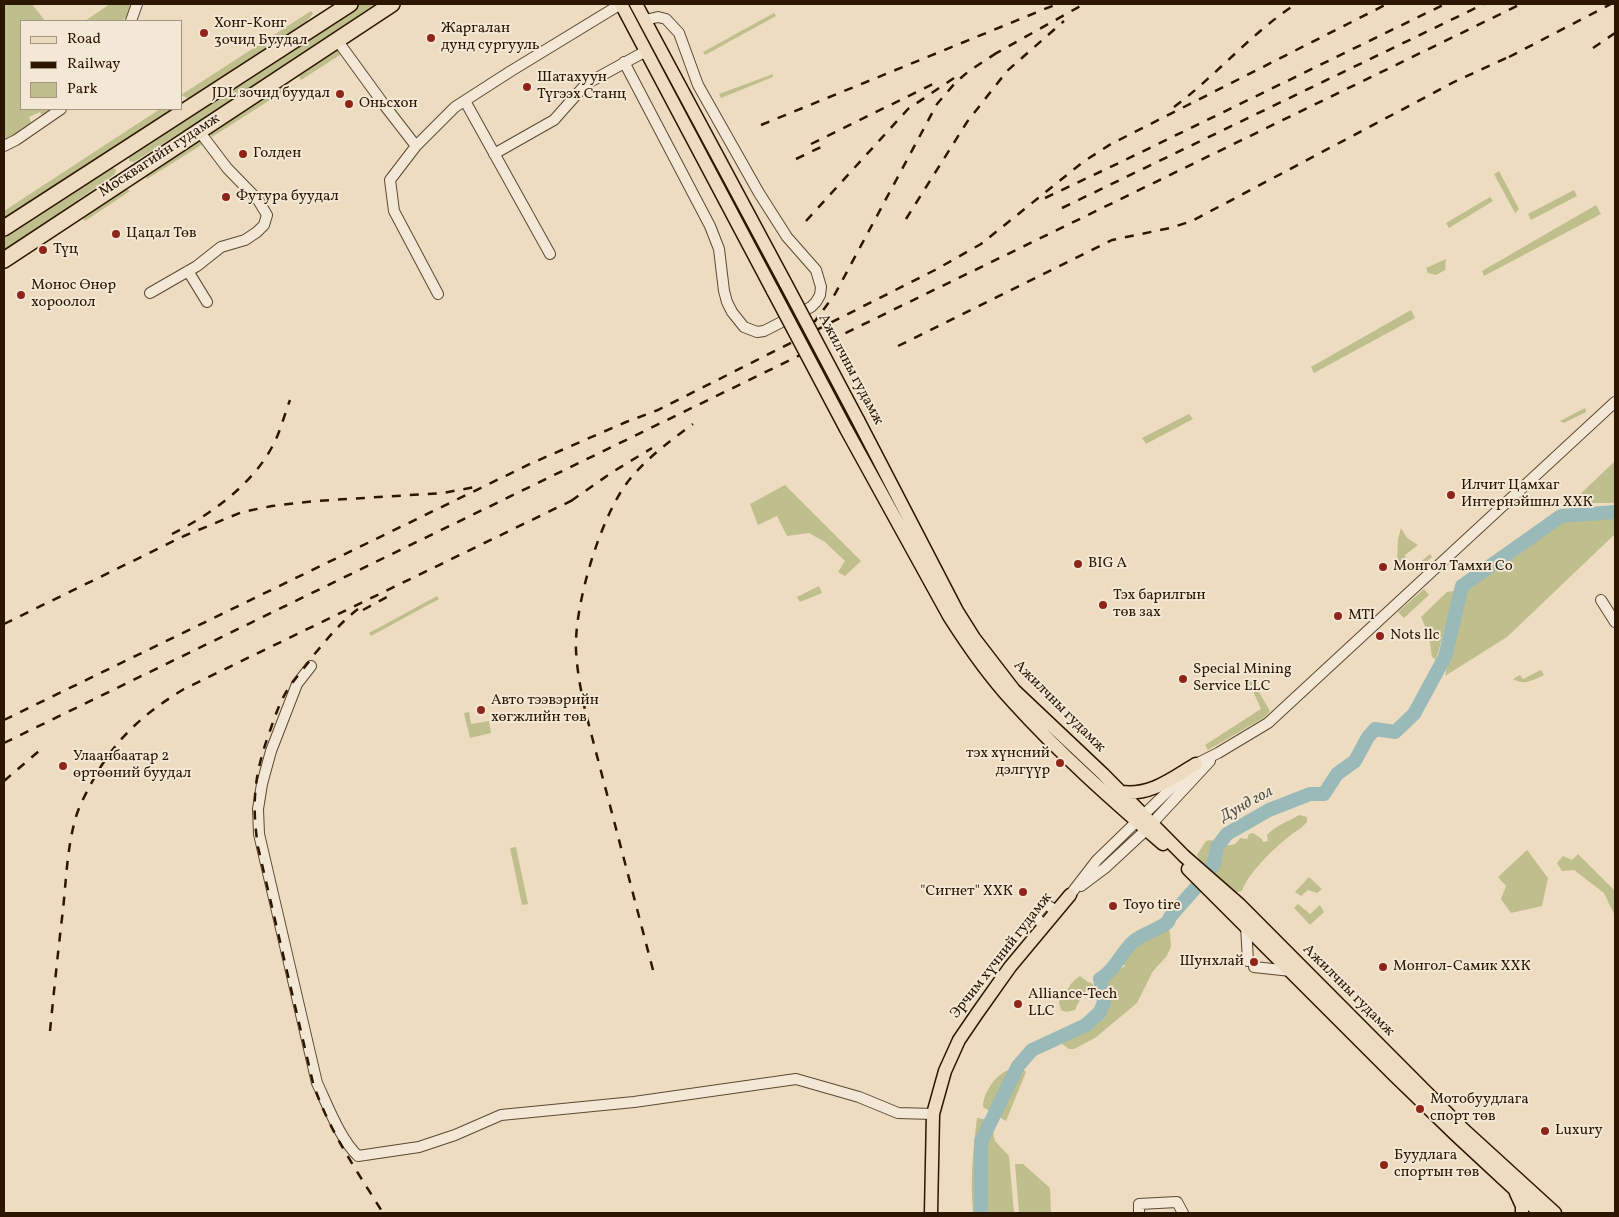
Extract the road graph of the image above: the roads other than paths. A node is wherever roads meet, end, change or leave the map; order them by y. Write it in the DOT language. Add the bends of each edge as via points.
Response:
graph roads {
  1 [pos="137,4"];
  2 [pos="350,4"];
  3 [pos="392,4"];
  4 [pos="621,4"];
  5 [pos="636,4"];
  6 [pos="131,20"];
  7 [pos="645,20"];
  8 [pos="337,40"];
  9 [pos="646,51"];
  10 [pos="624,62"];
  11 [pos="464,102"];
  12 [pos="60,110"];
  13 [pos="198,130"];
  14 [pos="4,146"];
  15 [pos="416,146"];
  16 [pos="494,154"];
  17 [pos="115,155"];
  18 [pos="130,175"];
  19 [pos="4,228"];
  20 [pos="550,254"];
  21 [pos="4,260"];
  22 [pos="188,271"];
  23 [pos="150,293"];
  24 [pos="438,294"];
  25 [pos="206,302"];
  26 [pos="1615,402"];
  27 [pos="1601,600"];
  28 [pos="1615,622"];
  29 [pos="970,640"];
  30 [pos="311,666"];
  31 [pos="1218,753"];
  32 [pos="1196,764"];
  33 [pos="1122,792"];
  34 [pos="1145,822"];
  35 [pos="1070,895"];
  36 [pos="1236,910"];
  37 [pos="1246,926"];
  38 [pos="1291,971"];
  39 [pos="934,1114"];
  40 [pos="1512,1187"];
  41 [pos="1536,1212"];
  42 [pos="931,1213"];
  43 [pos="1139,1213"];
  44 [pos="1183,1213"];
  45 [pos="1522,1213"];
  46 [pos="1555,1213"];
  1 -- 6 [label="street"];
  2 -- 17 [label="highway, Москвагийн гудамж"];
  3 -- 8 [label="highway, Москвагийн гудамж"];
  4 -- 9 [label="main road, Ажилчны гудамж"];
  4 -- 11 [label="street"];
  5 -- 7 [label="main road, Ажилчны гудамж"];
  7 -- 10 [label="street" via="666,19 679,33 698,85 759,193 787,237 816,270 821,286 812,307 764,331 750,330 738,322 724,291 719,249 713,232"];
  7 -- 29 [label="main road, Ажилчны гудамж, bridge" via="858,420"];
  8 -- 13 [label="highway, Москвагийн гудамж"];
  8 -- 15 [label="street"];
  9 -- 10 [label="street"];
  9 -- 29 [label="main road, Ажилчны гудамж, bridge" via="846,429 949,616"];
  10 -- 16 [label="street" via="586,84 554,120"];
  11 -- 15 [label="street"];
  11 -- 16 [label="street"];
  12 -- 14 [label="street"];
  13 -- 18 [label="highway, Москвагийн гудамж"];
  13 -- 22 [label="street" via="267,215 264,225 246,240 221,247"];
  15 -- 24 [label="street" via="390,180 391,197 394,211"];
  16 -- 20 [label="street"];
  17 -- 18 [label="highway"];
  17 -- 19 [label="highway, Москвагийн гудамж"];
  18 -- 21 [label="highway, Москвагийн гудамж"];
  22 -- 23 [label="street"];
  22 -- 25 [label="street"];
  26 -- 31 [label="street" via="1268,723"];
  27 -- 28 [label="street"];
  29 -- 33 [label="main road, Ажилчны гудамж" via="1014,690"];
  29 -- 34 [label="main road, Ажилчны гудамж" via="1012,702 1086,777"];
  30 -- 39 [label="street" via="298,684 271,751 258,809 258,834 317,1083 335,1121 358,1156 419,1147 501,1116 634,1102 796,1079 898,1113"];
  31 -- 32 [label="street"];
  31 -- 34 [label="street"];
  32 -- 33 [label="main road" via="1146,791"];
  32 -- 34 [label="street"];
  33 -- 34 [label="main road, Ажилчны гудамж"];
  34 -- 35 [label="street, Эрчим хүчний гудамж" via="1097,860"];
  34 -- 36 [label="main road, Ажилчны гудамж"];
  35 -- 39 [label="main road, Эрчим хүчний гудамж" via="1010,967 959,1040 945,1071"];
  36 -- 37 [label="main road, Ажилчны гудамж"];
  36 -- 46 [label="main road, Ажилчны гудамж"];
  37 -- 38 [label="main road, Ажилчны гудамж"];
  37 -- 38 [label="street" via="1251,964"];
  38 -- 40 [label="main road, Ажилчны гудамж"];
  39 -- 42 [label="main road, Эрчим хүчний гудамж"];
  40 -- 41 [label="main road, Ажилчны гудамж"];
  40 -- 45 [label="main road" via="1519,1198"];
  43 -- 44 [label="street" via="1139,1204 1177,1202"];
}
